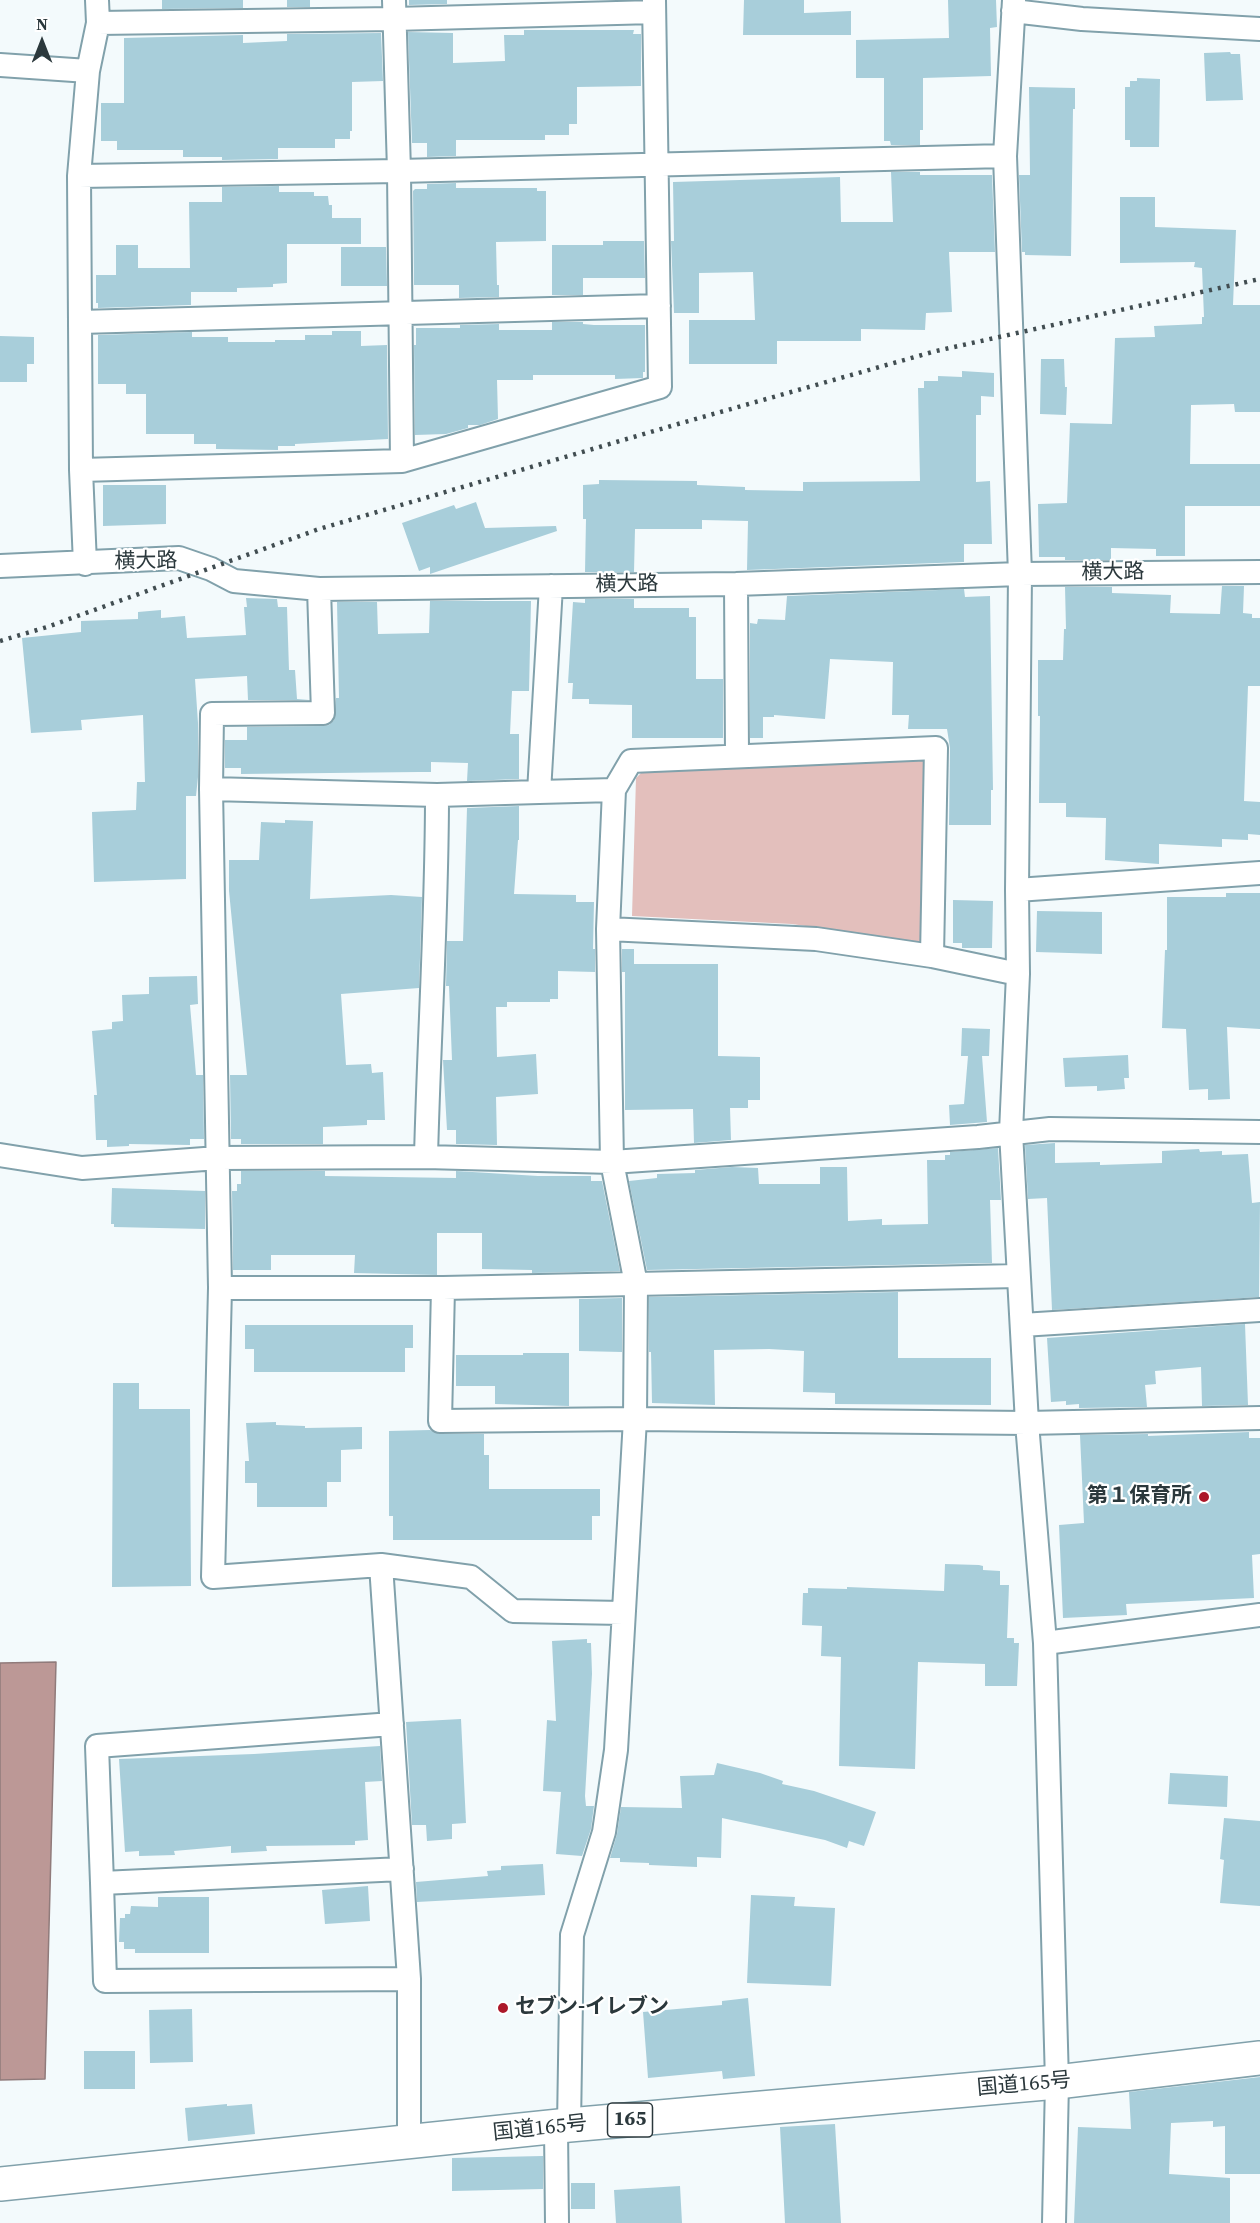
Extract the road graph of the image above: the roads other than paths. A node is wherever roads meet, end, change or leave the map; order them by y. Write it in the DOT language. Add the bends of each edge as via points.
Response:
graph roads {
  1 [pos="97,0"];
  2 [pos="1014,5"];
  3 [pos="654,6"];
  4 [pos="394,9"];
  5 [pos="98,23"];
  6 [pos="1260,30"];
  7 [pos="0,65"];
  8 [pos="88,71"];
  9 [pos="1005,156"];
  10 [pos="657,164"];
  11 [pos="399,171"];
  12 [pos="79,176"];
  13 [pos="659,306"];
  14 [pos="400,314"];
  15 [pos="80,322"];
  16 [pos="402,461"];
  17 [pos="81,470"];
  18 [pos="85,564"];
  19 [pos="0,566"];
  20 [pos="1260,572"];
  21 [pos="1020,574"];
  22 [pos="736,584"];
  23 [pos="551,586"];
  24 [pos="319,589"];
  25 [pos="737,755"];
  26 [pos="211,789"];
  27 [pos="614,790"];
  28 [pos="539,792"];
  29 [pos="437,795"];
  30 [pos="1260,873"];
  31 [pos="1017,890"];
  32 [pos="608,928"];
  33 [pos="932,956"];
  34 [pos="1018,974"];
  35 [pos="1011,1132"];
  36 [pos="1260,1132"];
  37 [pos="0,1155"];
  38 [pos="426,1157"];
  39 [pos="218,1158"];
  40 [pos="612,1162"];
  41 [pos="1018,1276"];
  42 [pos="636,1284"];
  43 [pos="220,1288"];
  44 [pos="442,1288"];
  45 [pos="1260,1310"];
  46 [pos="1022,1325"];
  47 [pos="1260,1418"];
  48 [pos="635,1419"];
  49 [pos="1027,1423"];
  50 [pos="381,1565"];
  51 [pos="623,1613"];
  52 [pos="1260,1615"];
  53 [pos="1045,1643"];
  54 [pos="392,1724"];
  55 [pos="402,1869"];
  56 [pos="102,1883"];
  57 [pos="409,1979"];
  58 [pos="1260,2058"];
  59 [pos="1057,2082"];
  60 [pos="562,2126"];
  61 [pos="409,2143"];
  62 [pos="0,2184"];
  63 [pos="557,2223"];
  64 [pos="1054,2223"];
  1 -- 5 [label="street"];
  2 -- 6 [label="street" via="1082,19"];
  2 -- 9 [label="street"];
  3 -- 4 [label="street"];
  3 -- 10 [label="street"];
  4 -- 5 [label="street"];
  4 -- 11 [label="street"];
  5 -- 8 [label="street"];
  7 -- 8 [label="street"];
  8 -- 12 [label="street"];
  9 -- 10 [label="street"];
  9 -- 21 [label="street"];
  10 -- 11 [label="street"];
  10 -- 13 [label="street"];
  11 -- 12 [label="street"];
  11 -- 14 [label="street"];
  12 -- 15 [label="street"];
  13 -- 14 [label="street"];
  13 -- 16 [label="street" via="660,387"];
  14 -- 15 [label="street"];
  14 -- 16 [label="street"];
  15 -- 17 [label="street"];
  16 -- 17 [label="street"];
  17 -- 18 [label="street"];
  18 -- 19 [label="street, 横大路"];
  18 -- 24 [label="street, 横大路" via="179,558 234,581"];
  20 -- 21 [label="street, 横大路"];
  21 -- 22 [label="street, 横大路"];
  21 -- 31 [label="street"];
  22 -- 23 [label="street, 横大路"];
  22 -- 25 [label="street"];
  23 -- 24 [label="street, 横大路"];
  23 -- 28 [label="street"];
  24 -- 26 [label="street" via="323,713 212,714"];
  25 -- 27 [label="street" via="631,761"];
  25 -- 33 [label="street" via="936,748"];
  26 -- 29 [label="street"];
  26 -- 39 [label="street"];
  27 -- 28 [label="street"];
  27 -- 32 [label="street"];
  28 -- 29 [label="street"];
  29 -- 38 [label="street" via="437,894"];
  30 -- 31 [label="street"];
  31 -- 34 [label="street"];
  32 -- 33 [label="street" via="816,939"];
  32 -- 40 [label="street"];
  33 -- 34 [label="street"];
  34 -- 35 [label="street"];
  35 -- 36 [label="street"];
  35 -- 40 [label="street"];
  35 -- 41 [label="street"];
  37 -- 39 [label="street" via="82,1168"];
  38 -- 39 [label="street"];
  38 -- 40 [label="street"];
  39 -- 43 [label="street"];
  40 -- 42 [label="street"];
  41 -- 42 [label="street"];
  41 -- 46 [label="street"];
  42 -- 44 [label="street"];
  42 -- 48 [label="street"];
  43 -- 44 [label="street"];
  43 -- 50 [label="street" via="213,1577"];
  44 -- 48 [label="street" via="440,1420"];
  45 -- 46 [label="street"];
  46 -- 49 [label="street"];
  47 -- 49 [label="street"];
  48 -- 49 [label="street"];
  48 -- 51 [label="street"];
  49 -- 53 [label="street"];
  50 -- 51 [label="street" via="471,1577 513,1611"];
  50 -- 54 [label="street"];
  51 -- 60 [label="street" via="616,1750 604,1832 572,1935"];
  52 -- 53 [label="street"];
  53 -- 59 [label="street"];
  54 -- 55 [label="street"];
  54 -- 56 [label="street" via="97,1746"];
  55 -- 56 [label="street"];
  55 -- 57 [label="street"];
  56 -- 57 [label="street" via="105,1981"];
  57 -- 61 [label="street"];
  58 -- 59 [label="highway, 国道165号 / 165"];
  59 -- 60 [label="highway, 国道165号 / 165"];
  59 -- 64 [label="street"];
  60 -- 61 [label="highway, 国道165号 / 165"];
  60 -- 63 [label="street"];
  61 -- 62 [label="highway, 国道165号 / 165"];
}
